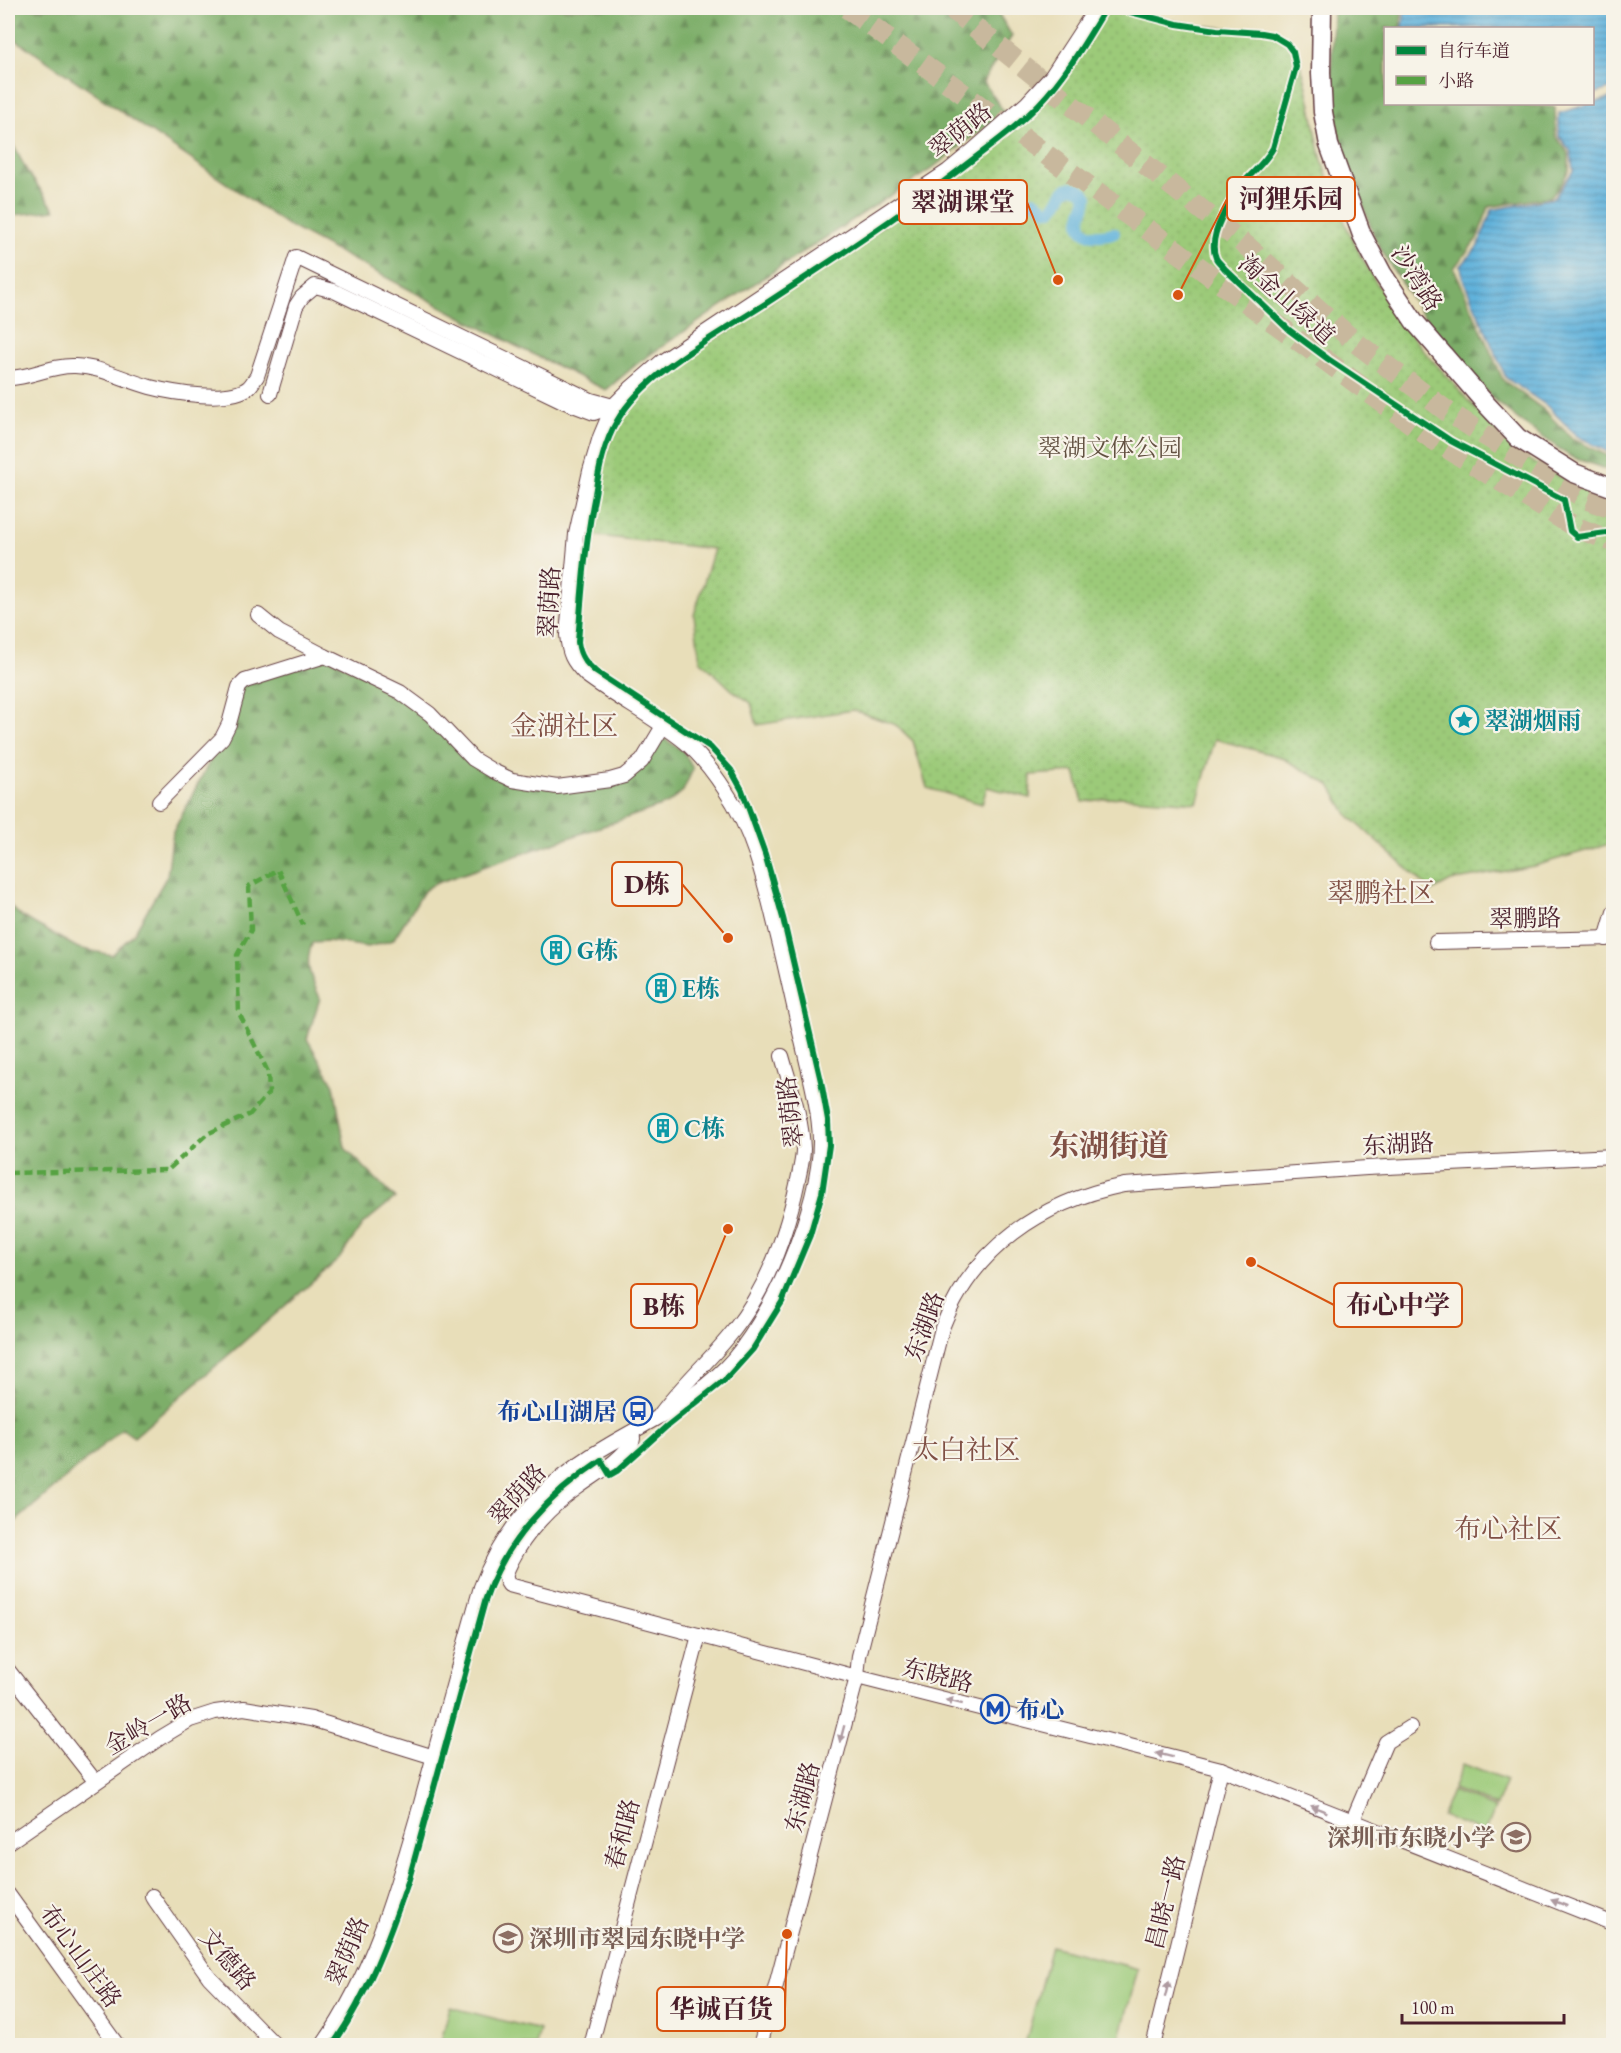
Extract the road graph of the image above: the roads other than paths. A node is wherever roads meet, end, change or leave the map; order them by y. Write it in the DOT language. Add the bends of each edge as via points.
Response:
graph roads {
  1 [pos="1096,8"];
  2 [pos="1322,8"];
  3 [pos="8,378"];
  4 [pos="270,394"];
  5 [pos="614,406"];
  6 [pos="1614,488"];
  7 [pos="258,615"];
  8 [pos="325,656"];
  9 [pos="663,726"];
  10 [pos="159,802"];
  11 [pos="1614,912"];
  12 [pos="1610,939"];
  13 [pos="1436,942"];
  14 [pos="782,1056"];
  15 [pos="1614,1156"];
  16 [pos="656,1420"];
  17 [pos="632,1432"];
  18 [pos="699,1635"];
  19 [pos="8,1670"];
  20 [pos="857,1677"];
  21 [pos="1410,1726"];
  22 [pos="434,1757"];
  23 [pos="1221,1769"];
  24 [pos="95,1781"];
  25 [pos="1352,1822"];
  26 [pos="8,1843"];
  27 [pos="8,1894"];
  28 [pos="152,1896"];
  29 [pos="1614,1924"];
  30 [pos="118,2046"];
  31 [pos="276,2046"];
  32 [pos="322,2046"];
  33 [pos="591,2046"];
  34 [pos="760,2046"];
  35 [pos="1153,2046"];
  1 -- 5 [label="street, 翠荫路" via="1051,77 1027,104 971,152 661,362"];
  2 -- 6 [label="main road, 沙湾路" via="1323,112 1329,145 1362,235 1382,273 1414,321 1518,438 1574,473"];
  3 -- 5 [label="street" via="24,378 50,367 76,366 111,372 151,387 210,396 232,395 249,387 257,376 296,257 591,400"];
  4 -- 5 [label="street" via="296,306 315,286 334,291 565,402 594,413"];
  5 -- 9 [label="street, 翠荫路" via="600,437 576,534 569,651 574,664 586,675"];
  7 -- 8 [label="street" via="279,632"];
  8 -- 9 [label="street" via="400,692 430,714 473,759 512,780 557,787 624,776 642,761"];
  8 -- 10 [label="street" via="245,681 239,687 222,738"];
  9 -- 16 [label="street, 翠荫路" via="687,743 726,791 756,855 812,1085 820,1141 803,1225 783,1280 760,1321 727,1366 686,1402"];
  11 -- 12 [label="street"];
  12 -- 13 [label="street, 翠鹏路"];
  14 -- 16 [label="street" via="803,1152 787,1223 748,1310"];
  15 -- 20 [label="street, 东湖路" via="1124,1185 1059,1205 1020,1227 970,1277 957,1294 942,1328"];
  16 -- 17 [label="street, 翠荫路"];
  17 -- 18 [label="street, 东晓路" via="634,1437 627,1449 558,1504 529,1534 506,1571 506,1582 511,1587"];
  17 -- 22 [label="street, 翠荫路" via="564,1474 513,1525 482,1587"];
  18 -- 20 [label="street, 东晓路"];
  18 -- 33 [label="street, 春和路"];
  19 -- 24 [label="street"];
  23 -- 20 [label="street, 东晓路, one-way"];
  20 -- 34 [label="street, 东湖路, one-way"];
  21 -- 25 [label="street" via="1386,1742"];
  22 -- 24 [label="street, 金岭一路" via="310,1719 244,1708 190,1720"];
  22 -- 32 [label="street, 翠荫路" via="377,1943 362,1978"];
  25 -- 23 [label="street, 东晓路, one-way"];
  35 -- 23 [label="street, 昌晓一路, one-way"];
  24 -- 26 [label="street, 金岭一路"];
  29 -- 25 [label="street, 东晓路, one-way"];
  27 -- 30 [label="street, 布心山庄路"];
  28 -- 31 [label="street, 文德路" via="209,1977"];
}
